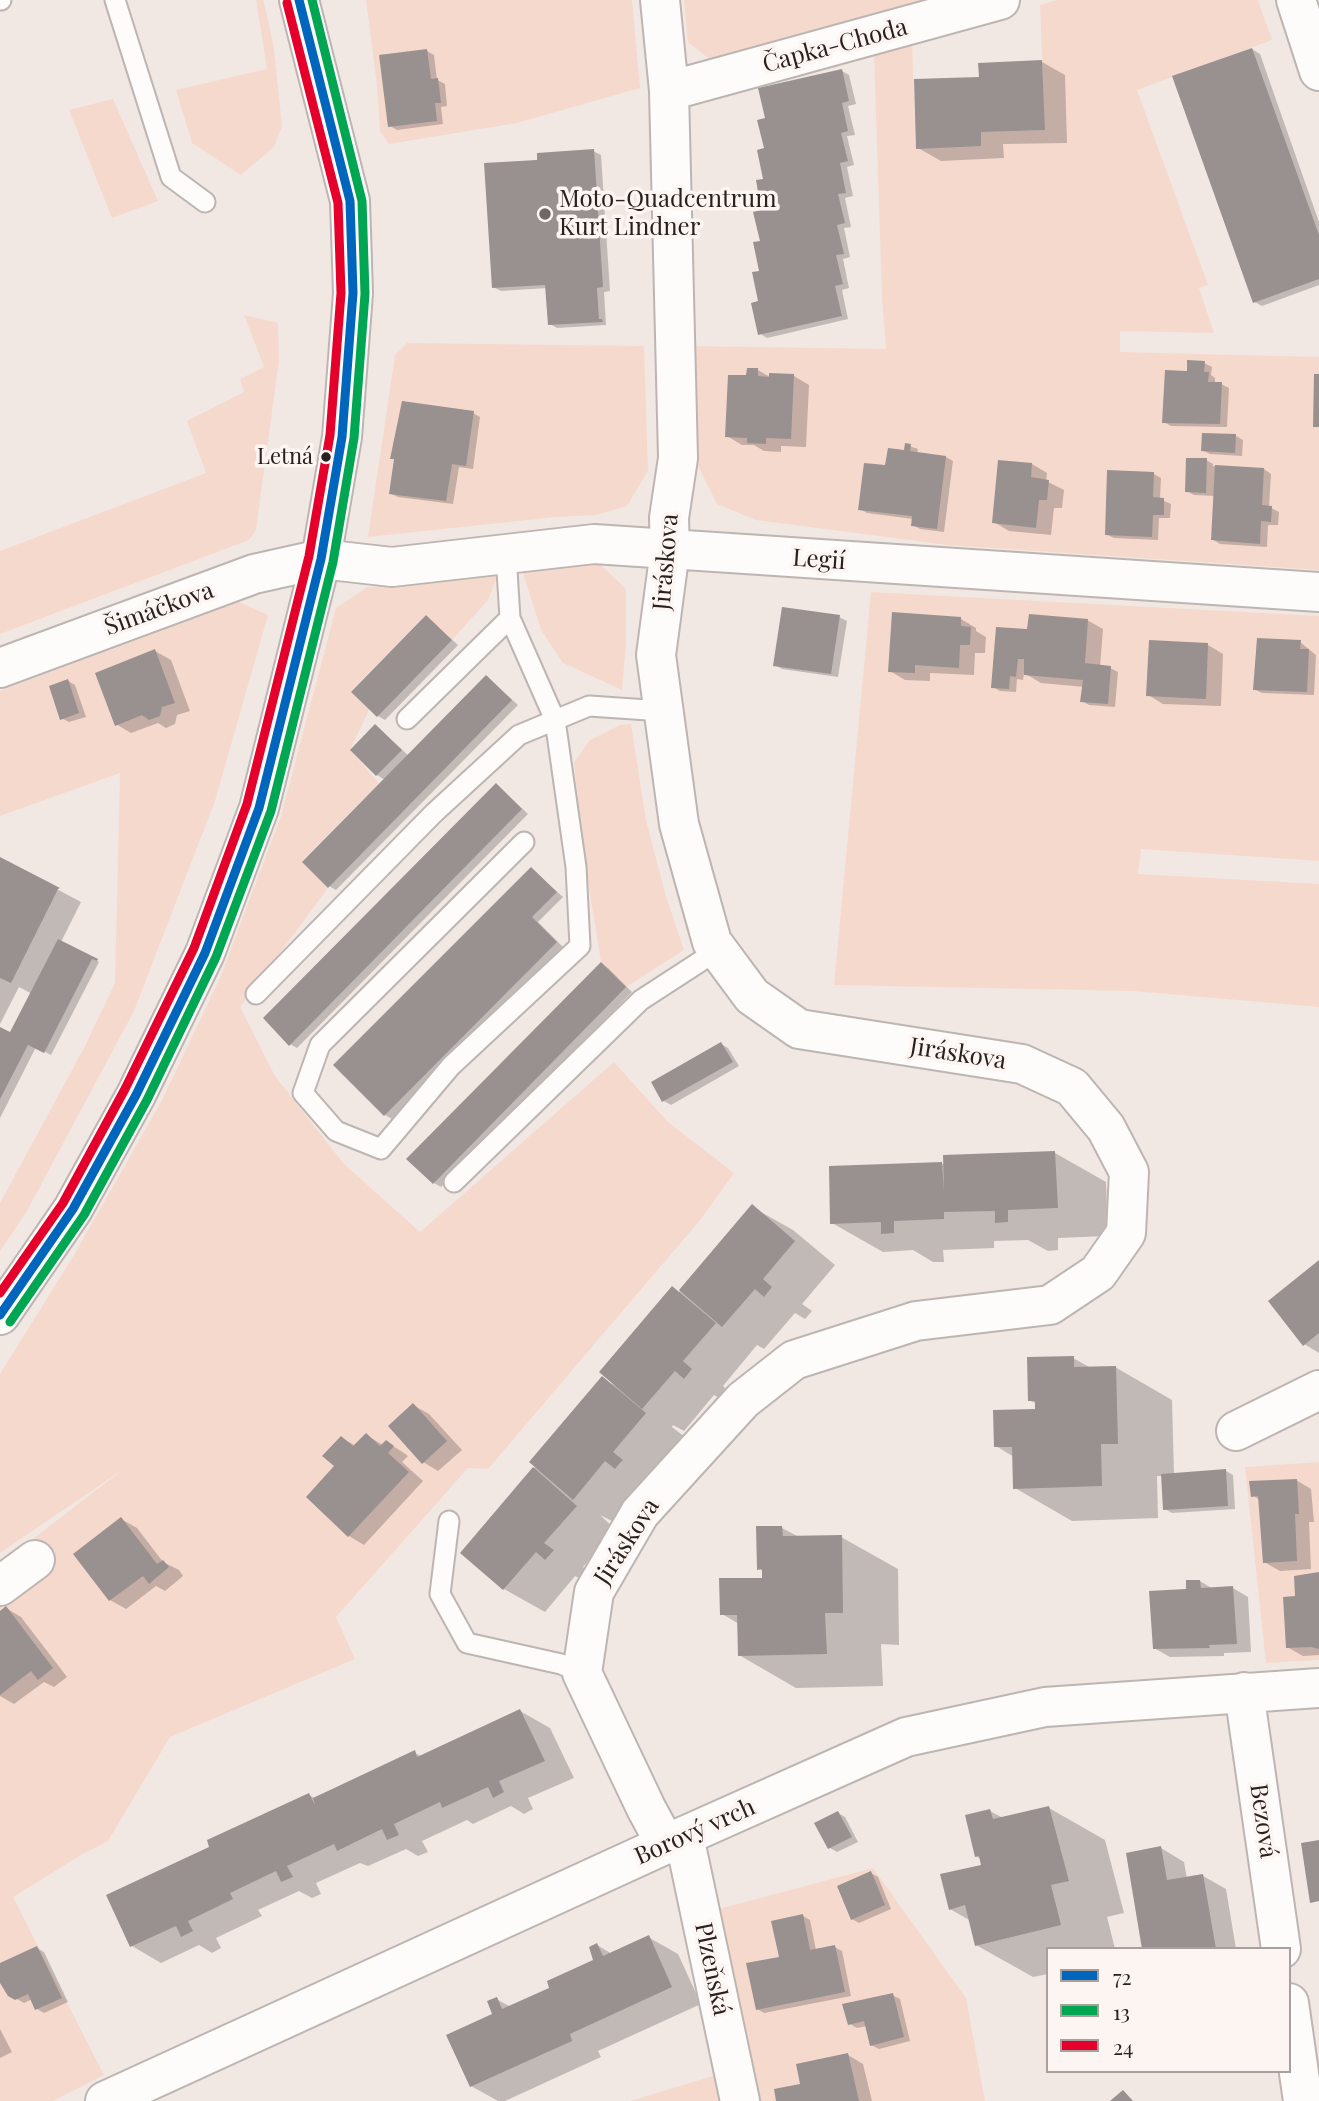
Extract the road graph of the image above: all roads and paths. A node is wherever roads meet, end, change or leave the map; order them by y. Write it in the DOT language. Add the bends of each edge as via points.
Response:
graph roads {
  1 [pos="115,0"];
  2 [pos="299,0"];
  3 [pos="660,0"];
  4 [pos="1000,0"];
  5 [pos="1296,0"];
  6 [pos="1319,71"];
  7 [pos="669,91"];
  8 [pos="205,202"];
  9 [pos="670,550"];
  10 [pos="506,555"];
  11 [pos="321,559"];
  12 [pos="1319,592"];
  13 [pos="510,618"];
  14 [pos="0,668"];
  15 [pos="663,711"];
  16 [pos="407,719"];
  17 [pos="555,720"];
  18 [pos="524,842"];
  19 [pos="718,950"];
  20 [pos="256,994"];
  21 [pos="454,1182"];
  22 [pos="0,1315"];
  23 [pos="1319,1390"];
  24 [pos="1236,1431"];
  25 [pos="449,1521"];
  26 [pos="35,1560"];
  27 [pos="0,1586"];
  28 [pos="582,1673"];
  29 [pos="1319,1688"];
  30 [pos="1244,1692"];
  31 [pos="675,1840"];
  32 [pos="1281,1947"];
  33 [pos="1291,2016"];
  34 [pos="105,2101"];
  35 [pos="740,2101"];
  36 [pos="1304,2101"];
  1 -- 8 [label="lane" via="172,177"];
  2 -- 11 [label="street" via="350,201 353,293 342,437"];
  3 -- 7 [label="street, Jiráskova"];
  4 -- 7 [label="street, Čapka-Choda"];
  5 -- 6 [label="street"];
  7 -- 9 [label="street, Jiráskova" via="678,458 669,518"];
  9 -- 10 [label="street, Legií" via="594,544"];
  9 -- 12 [label="street, Legií"];
  9 -- 15 [label="street, Jiráskova" via="656,655"];
  10 -- 11 [label="street, Legií" via="392,567"];
  10 -- 13 [label="lane"];
  11 -- 14 [label="street, Šimáčkova" via="254,574"];
  11 -- 22 [label="street" via="259,808 205,953 73,1209"];
  13 -- 16 [label="lane"];
  13 -- 17 [label="lane"];
  15 -- 17 [label="lane" via="589,706"];
  15 -- 19 [label="street, Jiráskova" via="679,824"];
  17 -- 18 [label="lane" via="576,867 580,946 451,1066 381,1149 336,1131 303,1093 320,1045"];
  17 -- 20 [label="lane" via="519,735 434,813"];
  19 -- 21 [label="lane" via="641,1000"];
  19 -- 28 [label="street, Jiráskova" via="752,996 799,1030 1022,1064 1072,1087 1106,1128 1129,1172 1126,1233 1098,1273 1049,1306 916,1321 843,1343 794,1360 743,1400 640,1513 594,1592"];
  23 -- 24 [label="street"];
  25 -- 28 [label="lane" via="440,1594 467,1643"];
  26 -- 27 [label="street"];
  28 -- 31 [label="street" via="646,1808"];
  29 -- 30 [label="street, Borový vrch"];
  30 -- 31 [label="street, Borový vrch" via="1045,1707 906,1737"];
  30 -- 32 [label="street, Bezová"];
  31 -- 34 [label="street, Borový vrch"];
  31 -- 35 [label="street, Plzeňská"];
  33 -- 36 [label="street"];
}
